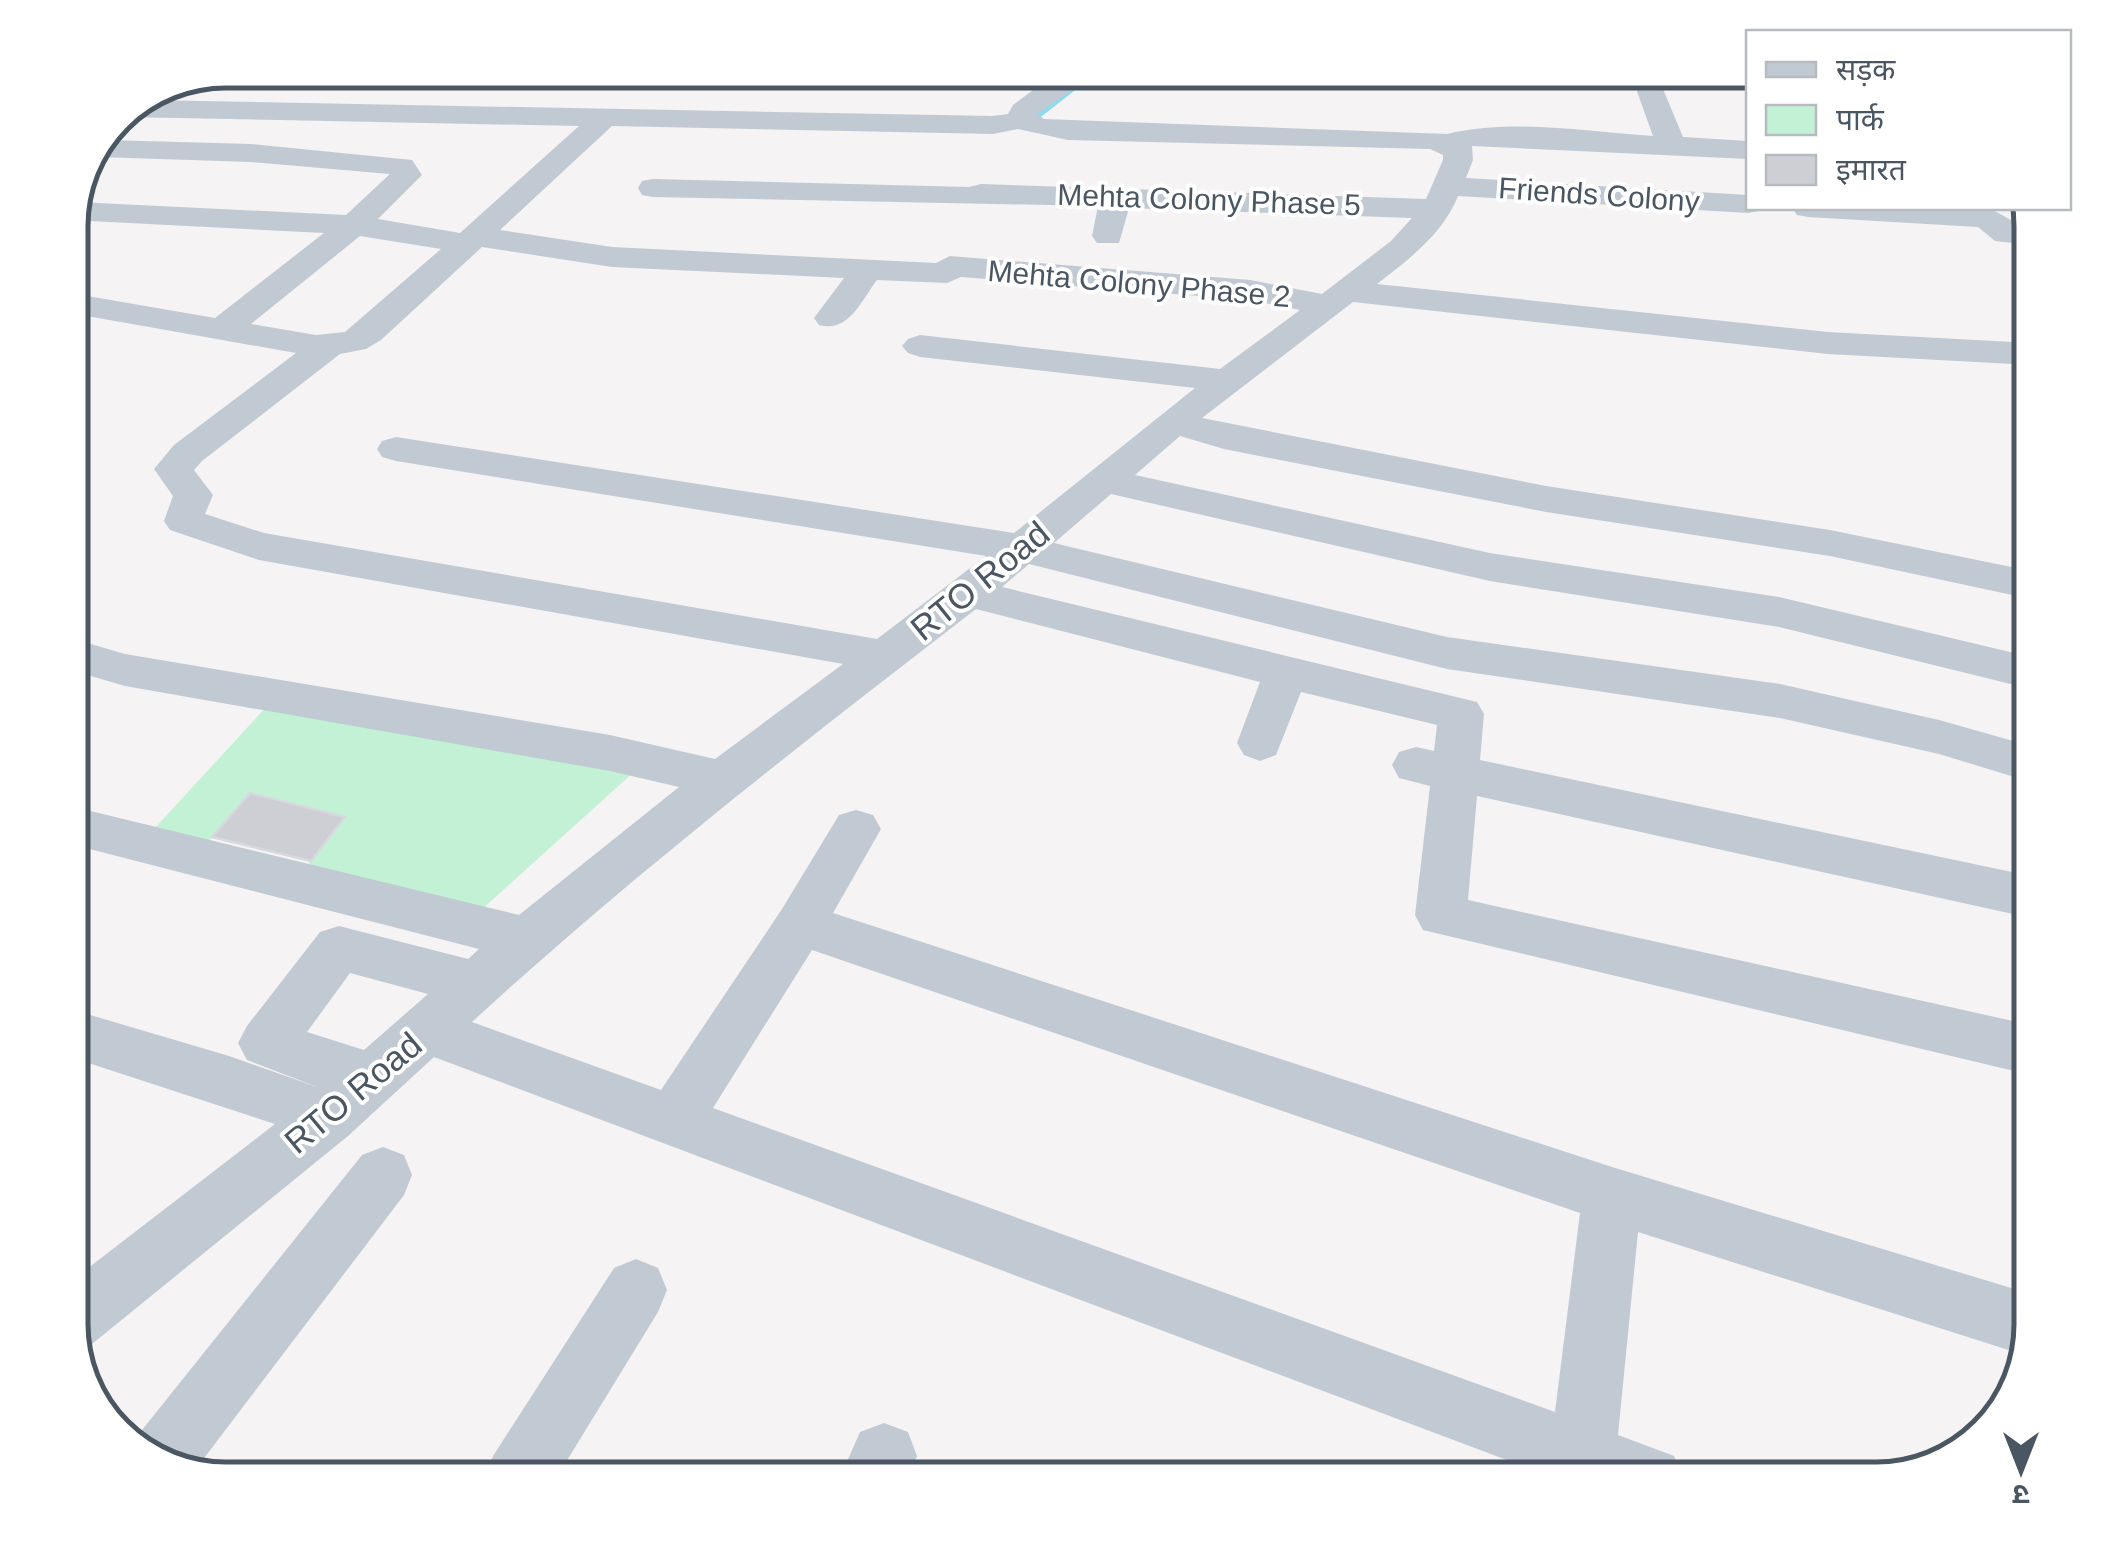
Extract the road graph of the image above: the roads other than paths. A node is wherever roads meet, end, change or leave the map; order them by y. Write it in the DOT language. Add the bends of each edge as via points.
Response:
graph roads {
  1 [pos="1055,88"];
  2 [pos="1650,88"];
  3 [pos="152,109"];
  4 [pos="603,120"];
  5 [pos="1008,123"];
  6 [pos="1448,143"];
  7 [pos="1672,146"];
  8 [pos="111,149"];
  9 [pos="1746,150"];
  10 [pos="653,188"];
  11 [pos="980,195"];
  12 [pos="1116,196"];
  13 [pos="1443,197"];
  14 [pos="1746,204"];
  15 [pos="1878,210"];
  16 [pos="89,212"];
  17 [pos="1984,213"];
  18 [pos="354,225"];
  19 [pos="2014,234"];
  20 [pos="1108,236"];
  21 [pos="472,240"];
  22 [pos="867,270"];
  23 [pos="944,280"];
  24 [pos="1337,298"];
  25 [pos="88,306"];
  26 [pos="831,318"];
  27 [pos="223,329"];
  28 [pos="920,346"];
  29 [pos="327,347"];
  30 [pos="2014,353"];
  31 [pos="1226,381"];
  32 [pos="1174,422"];
  33 [pos="396,449"];
  34 [pos="1103,480"];
  35 [pos="1020,548"];
  36 [pos="2014,581"];
  37 [pos="970,592"];
  38 [pos="887,656"];
  39 [pos="88,659"];
  40 [pos="2014,669"];
  41 [pos="1286,671"];
  42 [pos="1260,743"];
  43 [pos="2014,759"];
  44 [pos="1437,769"];
  45 [pos="722,780"];
  46 [pos="88,829"];
  47 [pos="856,829"];
  48 [pos="2014,894"];
  49 [pos="800,924"];
  50 [pos="528,939"];
  51 [pos="478,984"];
  52 [pos="428,1030"];
  53 [pos="88,1039"];
  54 [pos="2014,1046"];
  55 [pos="373,1078"];
  56 [pos="328,1117"];
  57 [pos="672,1122"];
  58 [pos="383,1175"];
  59 [pos="1612,1194"];
  60 [pos="636,1290"];
  61 [pos="88,1308"];
  62 [pos="2014,1321"];
  63 [pos="169,1450"];
  64 [pos="1583,1455"];
  65 [pos="528,1462"];
  66 [pos="1602,1462"];
  1 -- 5 [label="street"];
  2 -- 7 [label="street"];
  3 -- 4 [label="street"];
  4 -- 5 [label="street"];
  4 -- 21 [label="street"];
  5 -- 6 [label="street" via="1068,131"];
  5 -- 11 [label="street"];
  6 -- 7 [label="street" via="1528,137"];
  6 -- 13 [label="street" via="1458,150 1458,160"];
  7 -- 9 [label="street"];
  8 -- 18 [label="street" via="401,166 407,175"];
  10 -- 11 [label="street, Mehta Colony Phase 5"];
  11 -- 12 [label="street, Mehta Colony Phase 5"];
  11 -- 23 [label="street"];
  12 -- 13 [label="street, Mehta Colony Phase 5"];
  12 -- 20 [label="street"];
  13 -- 14 [label="street, Friends Colony"];
  13 -- 24 [label="street, RTO Road" via="1403,248"];
  15 -- 17 [label="street"];
  16 -- 18 [label="street, Mehta Colony Phase 2"];
  17 -- 19 [label="street"];
  18 -- 21 [label="street, Mehta Colony Phase 2"];
  18 -- 27 [label="street"];
  21 -- 22 [label="street, Mehta Colony Phase 2" via="612,257"];
  21 -- 29 [label="street" via="368,334"];
  22 -- 23 [label="street, Mehta Colony Phase 2"];
  22 -- 26 [label="street"];
  23 -- 24 [label="street, Mehta Colony Phase 2"];
  24 -- 30 [label="street, Mehta Colony Phase 2" via="1828,344"];
  24 -- 31 [label="street, RTO Road"];
  25 -- 27 [label="street"];
  27 -- 29 [label="street"];
  28 -- 31 [label="street"];
  29 -- 38 [label="street" via="172,469 193,496 184,521 259,546"];
  31 -- 32 [label="street, RTO Road"];
  32 -- 34 [label="street, RTO Road"];
  32 -- 36 [label="street" via="1546,499 1830,543"];
  33 -- 35 [label="street"];
  34 -- 35 [label="street, RTO Road"];
  34 -- 40 [label="street" via="1490,567 1779,612"];
  35 -- 37 [label="street, RTO Road"];
  35 -- 43 [label="street" via="1446,653 1780,701"];
  37 -- 38 [label="street, RTO Road"];
  37 -- 41 [label="street"];
  38 -- 45 [label="street, RTO Road"];
  39 -- 45 [label="street" via="592,750"];
  41 -- 42 [label="street"];
  41 -- 44 [label="street" via="1461,714"];
  44 -- 48 [label="street"];
  44 -- 54 [label="street" via="1442,915"];
  45 -- 50 [label="street, RTO Road"];
  46 -- 50 [label="street"];
  47 -- 49 [label="street"];
  49 -- 57 [label="street"];
  49 -- 59 [label="street"];
  50 -- 51 [label="street, RTO Road"];
  51 -- 52 [label="street, RTO Road"];
  51 -- 55 [label="street" via="339,948 266,1043"];
  52 -- 55 [label="street, RTO Road"];
  52 -- 57 [label="street"];
  53 -- 56 [label="street"];
  55 -- 56 [label="street, RTO Road"];
  56 -- 61 [label="street, RTO Road"];
  57 -- 64 [label="street"];
  58 -- 63 [label="street"];
  59 -- 62 [label="street"];
  59 -- 64 [label="street"];
  60 -- 65 [label="street"];
  64 -- 66 [label="street"];
}
